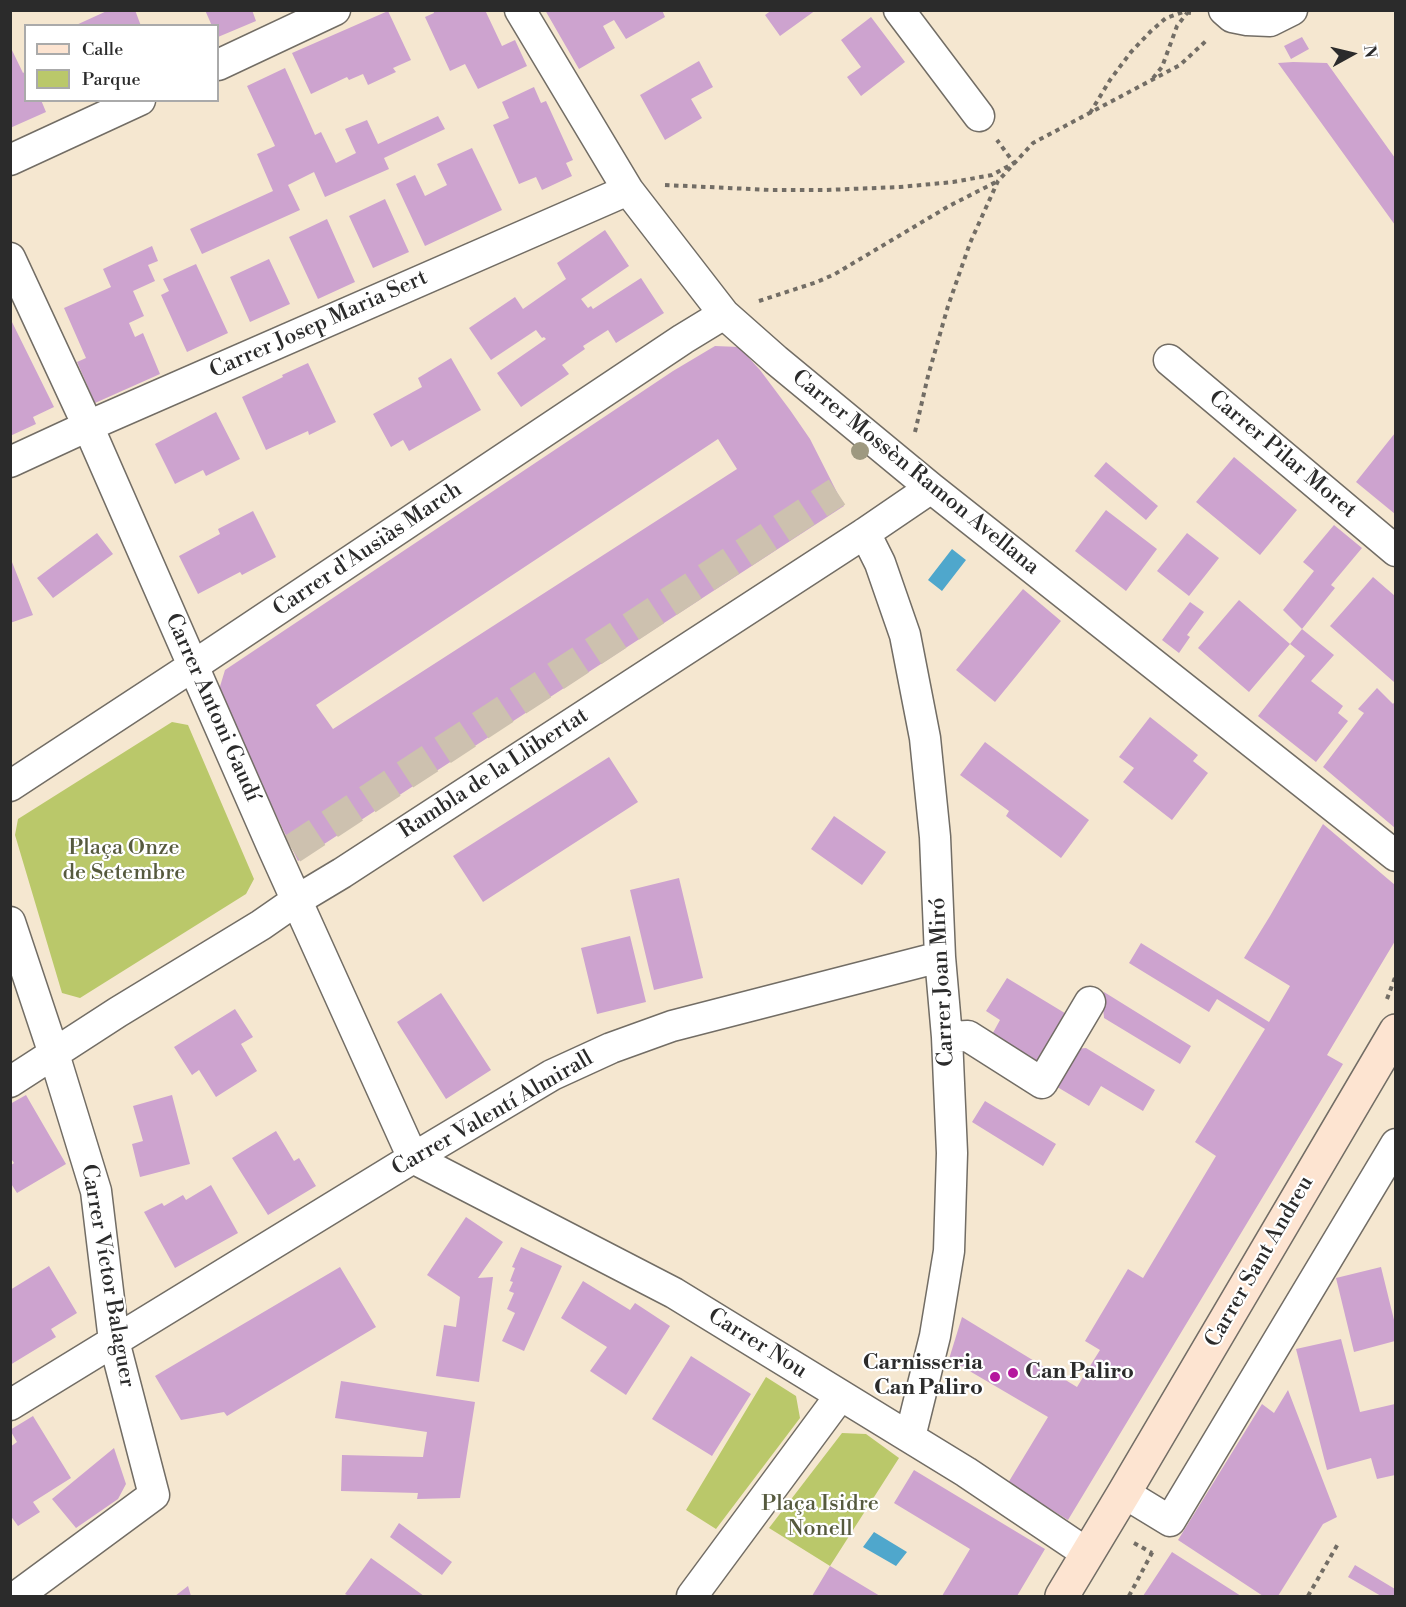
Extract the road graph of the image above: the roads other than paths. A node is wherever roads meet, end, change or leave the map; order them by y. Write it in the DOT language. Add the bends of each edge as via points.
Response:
graph roads {
  1 [pos="335,10"];
  2 [pos="520,10"];
  3 [pos="900,10"];
  4 [pos="1281,16"];
  5 [pos="1225,19"];
  6 [pos="219,65"];
  7 [pos="136,102"];
  8 [pos="979,116"];
  9 [pos="10,160"];
  10 [pos="628,190"];
  11 [pos="10,258"];
  12 [pos="724,314"];
  13 [pos="1169,360"];
  14 [pos="88,426"];
  15 [pos="10,462"];
  16 [pos="932,488"];
  17 [pos="865,533"];
  18 [pos="1395,551"];
  19 [pos="193,666"];
  20 [pos="10,786"];
  21 [pos="1395,856"];
  22 [pos="297,900"];
  23 [pos="10,922"];
  24 [pos="940,957"];
  25 [pos="1090,1002"];
  26 [pos="1395,1031"];
  27 [pos="947,1037"];
  28 [pos="54,1054"];
  29 [pos="10,1082"];
  30 [pos="1395,1144"];
  31 [pos="413,1158"];
  32 [pos="114,1341"];
  33 [pos="840,1396"];
  34 [pos="10,1405"];
  35 [pos="910,1437"];
  36 [pos="1124,1493"];
  37 [pos="1088,1554"];
  38 [pos="1065,1595"];
  39 [pos="17,1596"];
  40 [pos="692,1596"];
  1 -- 6 [label="street"];
  2 -- 10 [label="street, Carrer Mossèn Ramon Avellana"];
  3 -- 8 [label="street"];
  4 -- 5 [label="street"];
  7 -- 9 [label="street"];
  10 -- 12 [label="street, Carrer Mossèn Ramon Avellana"];
  10 -- 14 [label="street, Carrer Josep Maria Sert"];
  11 -- 14 [label="street, Carrer Antoni Gaudí"];
  12 -- 16 [label="street, Carrer Mossèn Ramon Avellana"];
  12 -- 19 [label="street, Carrer d'Ausiàs March"];
  13 -- 18 [label="street, Carrer Pilar Moret"];
  14 -- 15 [label="street, Carrer Josep Maria Sert"];
  14 -- 19 [label="street, Carrer Antoni Gaudí"];
  16 -- 17 [label="street, Rambla de la Llibertat"];
  16 -- 21 [label="street, Carrer Mossèn Ramon Avellana"];
  17 -- 22 [label="street, Rambla de la Llibertat"];
  17 -- 24 [label="street, Carrer Joan Miró" via="880,563 905,635 916,686 935,837"];
  19 -- 20 [label="street, Carrer d'Ausiàs March"];
  19 -- 22 [label="street, Carrer Antoni Gaudí" via="285,854"];
  22 -- 28 [label="street, Rambla de la Llibertat"];
  22 -- 31 [label="street, Carrer Antoni Gaudí"];
  23 -- 28 [label="street, Carrer Víctor Balaguer"];
  24 -- 27 [label="street, Carrer Joan Miró"];
  24 -- 31 [label="street, Carrer Valentí Almirall" via="672,1026 611,1048 552,1075"];
  25 -- 27 [label="street" via="1042,1083 968,1036"];
  26 -- 36 [label="main road, Carrer Sant Andreu"];
  27 -- 35 [label="street, Carrer Joan Miró" via="952,1153 949,1251 935,1336"];
  28 -- 29 [label="street, Rambla de la Llibertat"];
  28 -- 32 [label="street, Carrer Víctor Balaguer" via="96,1191"];
  30 -- 36 [label="street" via="1170,1521"];
  31 -- 32 [label="street, Carrer Valentí Almirall"];
  31 -- 33 [label="street, Carrer Nou" via="674,1293"];
  32 -- 34 [label="street, Carrer Valentí Almirall"];
  32 -- 39 [label="street, Carrer Víctor Balaguer" via="154,1495"];
  33 -- 35 [label="street, Carrer Nou"];
  33 -- 40 [label="street"];
  35 -- 37 [label="street, Carrer Nou"];
  36 -- 37 [label="main road, Carrer Sant Andreu"];
  37 -- 38 [label="main road, Carrer Sant Andreu"];
}
